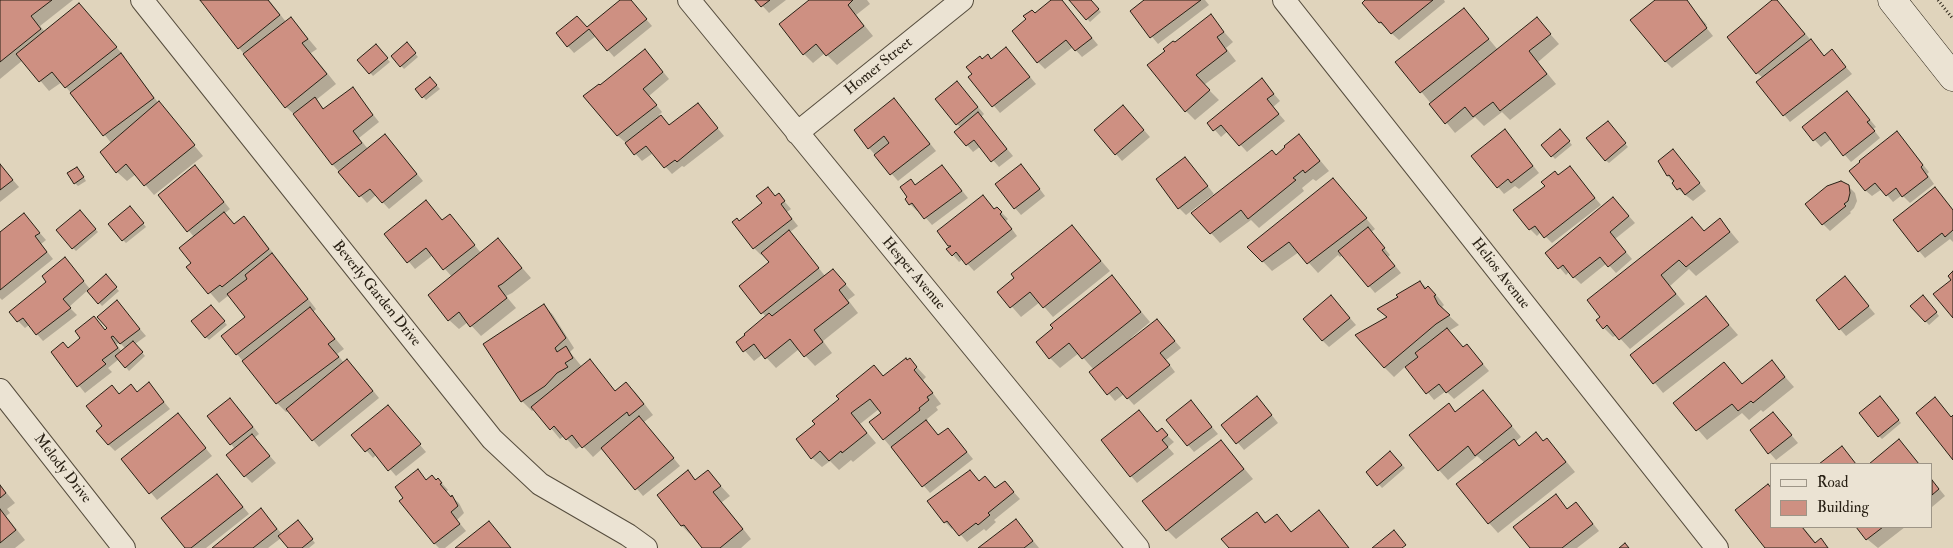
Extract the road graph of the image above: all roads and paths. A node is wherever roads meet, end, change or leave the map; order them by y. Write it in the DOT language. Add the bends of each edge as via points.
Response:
graph roads {
  1 [pos="142,0"];
  2 [pos="689,0"];
  3 [pos="962,0"];
  4 [pos="1284,0"];
  5 [pos="1892,0"];
  6 [pos="1938,0"];
  7 [pos="1953,19"];
  8 [pos="1953,77"];
  9 [pos="797,133"];
  10 [pos="0,390"];
  11 [pos="124,548"];
  12 [pos="646,548"];
  13 [pos="1138,548"];
  14 [pos="1717,548"];
  1 -- 12 [label="street, Beverly Garden Drive" via="492,439 540,484 628,534"];
  2 -- 9 [label="street, Hesper Avenue"];
  3 -- 9 [label="street, Homer Street"];
  4 -- 14 [label="street, Helios Avenue"];
  5 -- 8 [label="main road"];
  6 -- 7 [label="path"];
  9 -- 13 [label="street, Hesper Avenue"];
  10 -- 11 [label="street, Melody Drive"];
}
